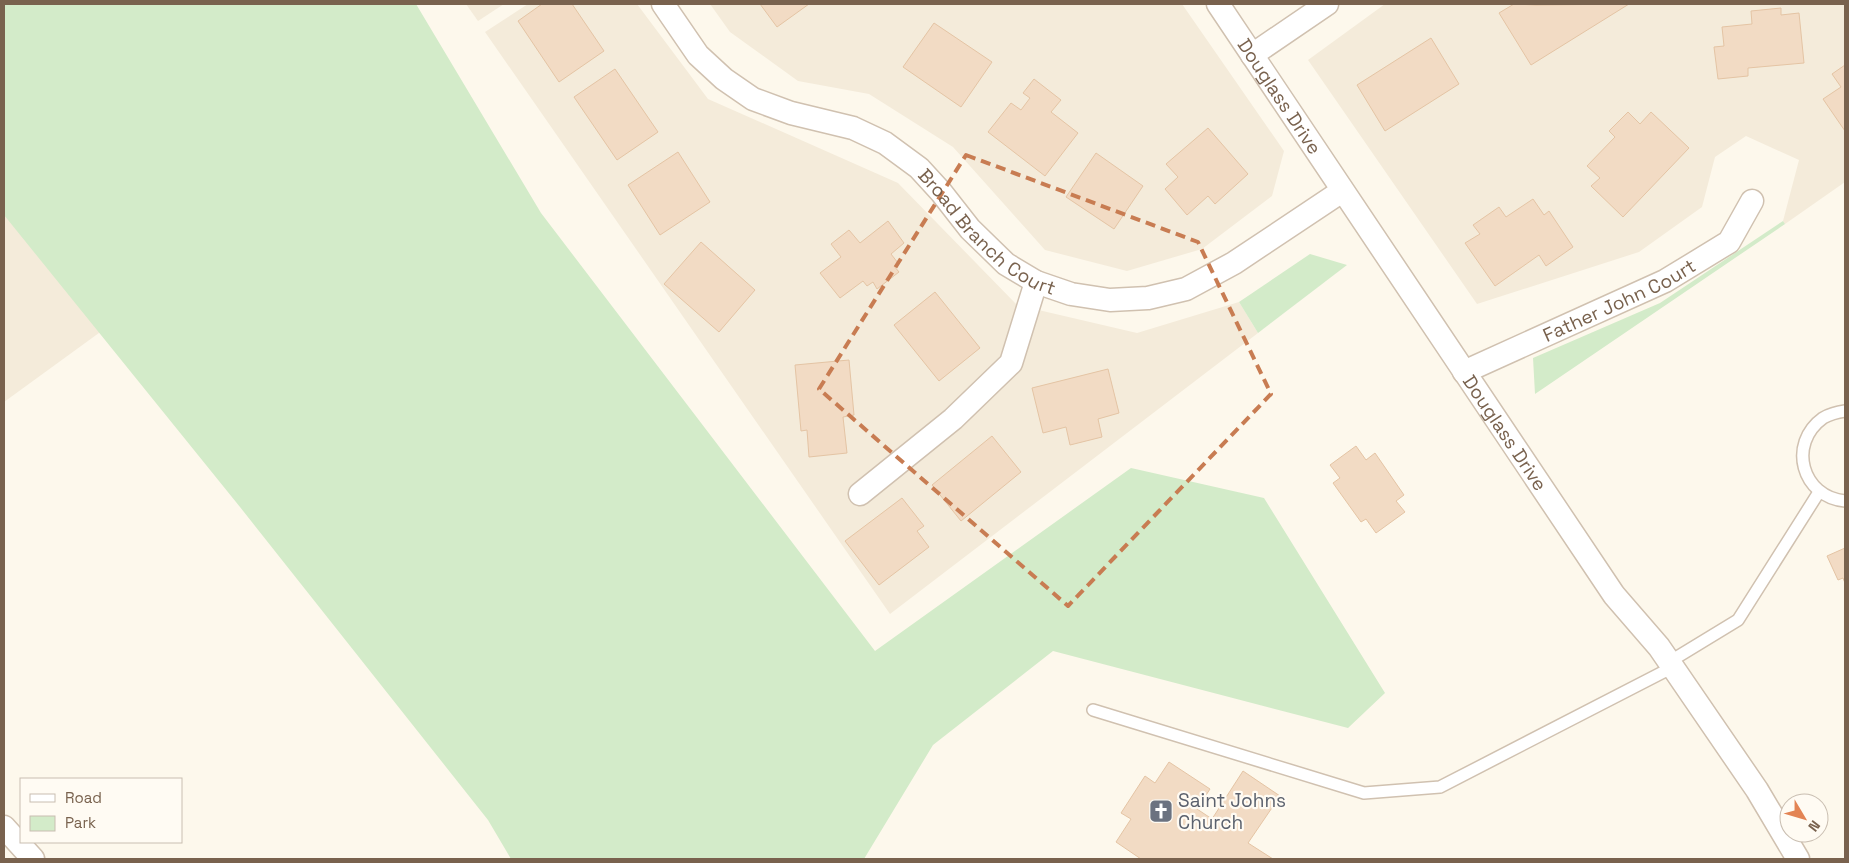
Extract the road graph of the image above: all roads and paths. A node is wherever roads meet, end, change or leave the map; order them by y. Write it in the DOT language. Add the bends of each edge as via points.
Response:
graph roads {
  1 [pos="663,4"];
  2 [pos="1218,4"];
  3 [pos="1327,4"];
  4 [pos="1252,55"];
  5 [pos="1342,191"];
  6 [pos="1752,201"];
  7 [pos="1036,282"];
  8 [pos="1464,372"];
  9 [pos="1845,411"];
  10 [pos="1819,492"];
  11 [pos="860,494"];
  12 [pos="1845,501"];
  13 [pos="1671,664"];
  14 [pos="1093,710"];
  15 [pos="4,827"];
  16 [pos="33,859"];
  17 [pos="1798,859"];
  1 -- 7 [label="street, Broad Branch Court" via="698,55 724,79 753,99 791,114 853,128 885,143 919,168 970,229 1006,264"];
  2 -- 4 [label="street, Douglass Drive"];
  3 -- 4 [label="street"];
  4 -- 5 [label="street, Douglass Drive"];
  5 -- 7 [label="street, Broad Branch Court" via="1234,263 1186,289 1148,298 1110,300 1071,294"];
  5 -- 8 [label="street, Douglass Drive"];
  6 -- 8 [label="street, Father John Court" via="1730,242 1666,281"];
  7 -- 11 [label="street" via="1011,362 953,419"];
  8 -- 13 [label="street, Douglass Drive" via="1614,595"];
  9 -- 10 [label="lane" via="1822,419 1811,430 1803,450 1803,466 1808,480"];
  10 -- 12 [label="lane" via="1834,500"];
  10 -- 13 [label="lane" via="1738,620"];
  13 -- 14 [label="lane" via="1440,787 1364,792"];
  13 -- 17 [label="street, Douglass Drive" via="1757,790"];
  15 -- 16 [label="street"];
}
